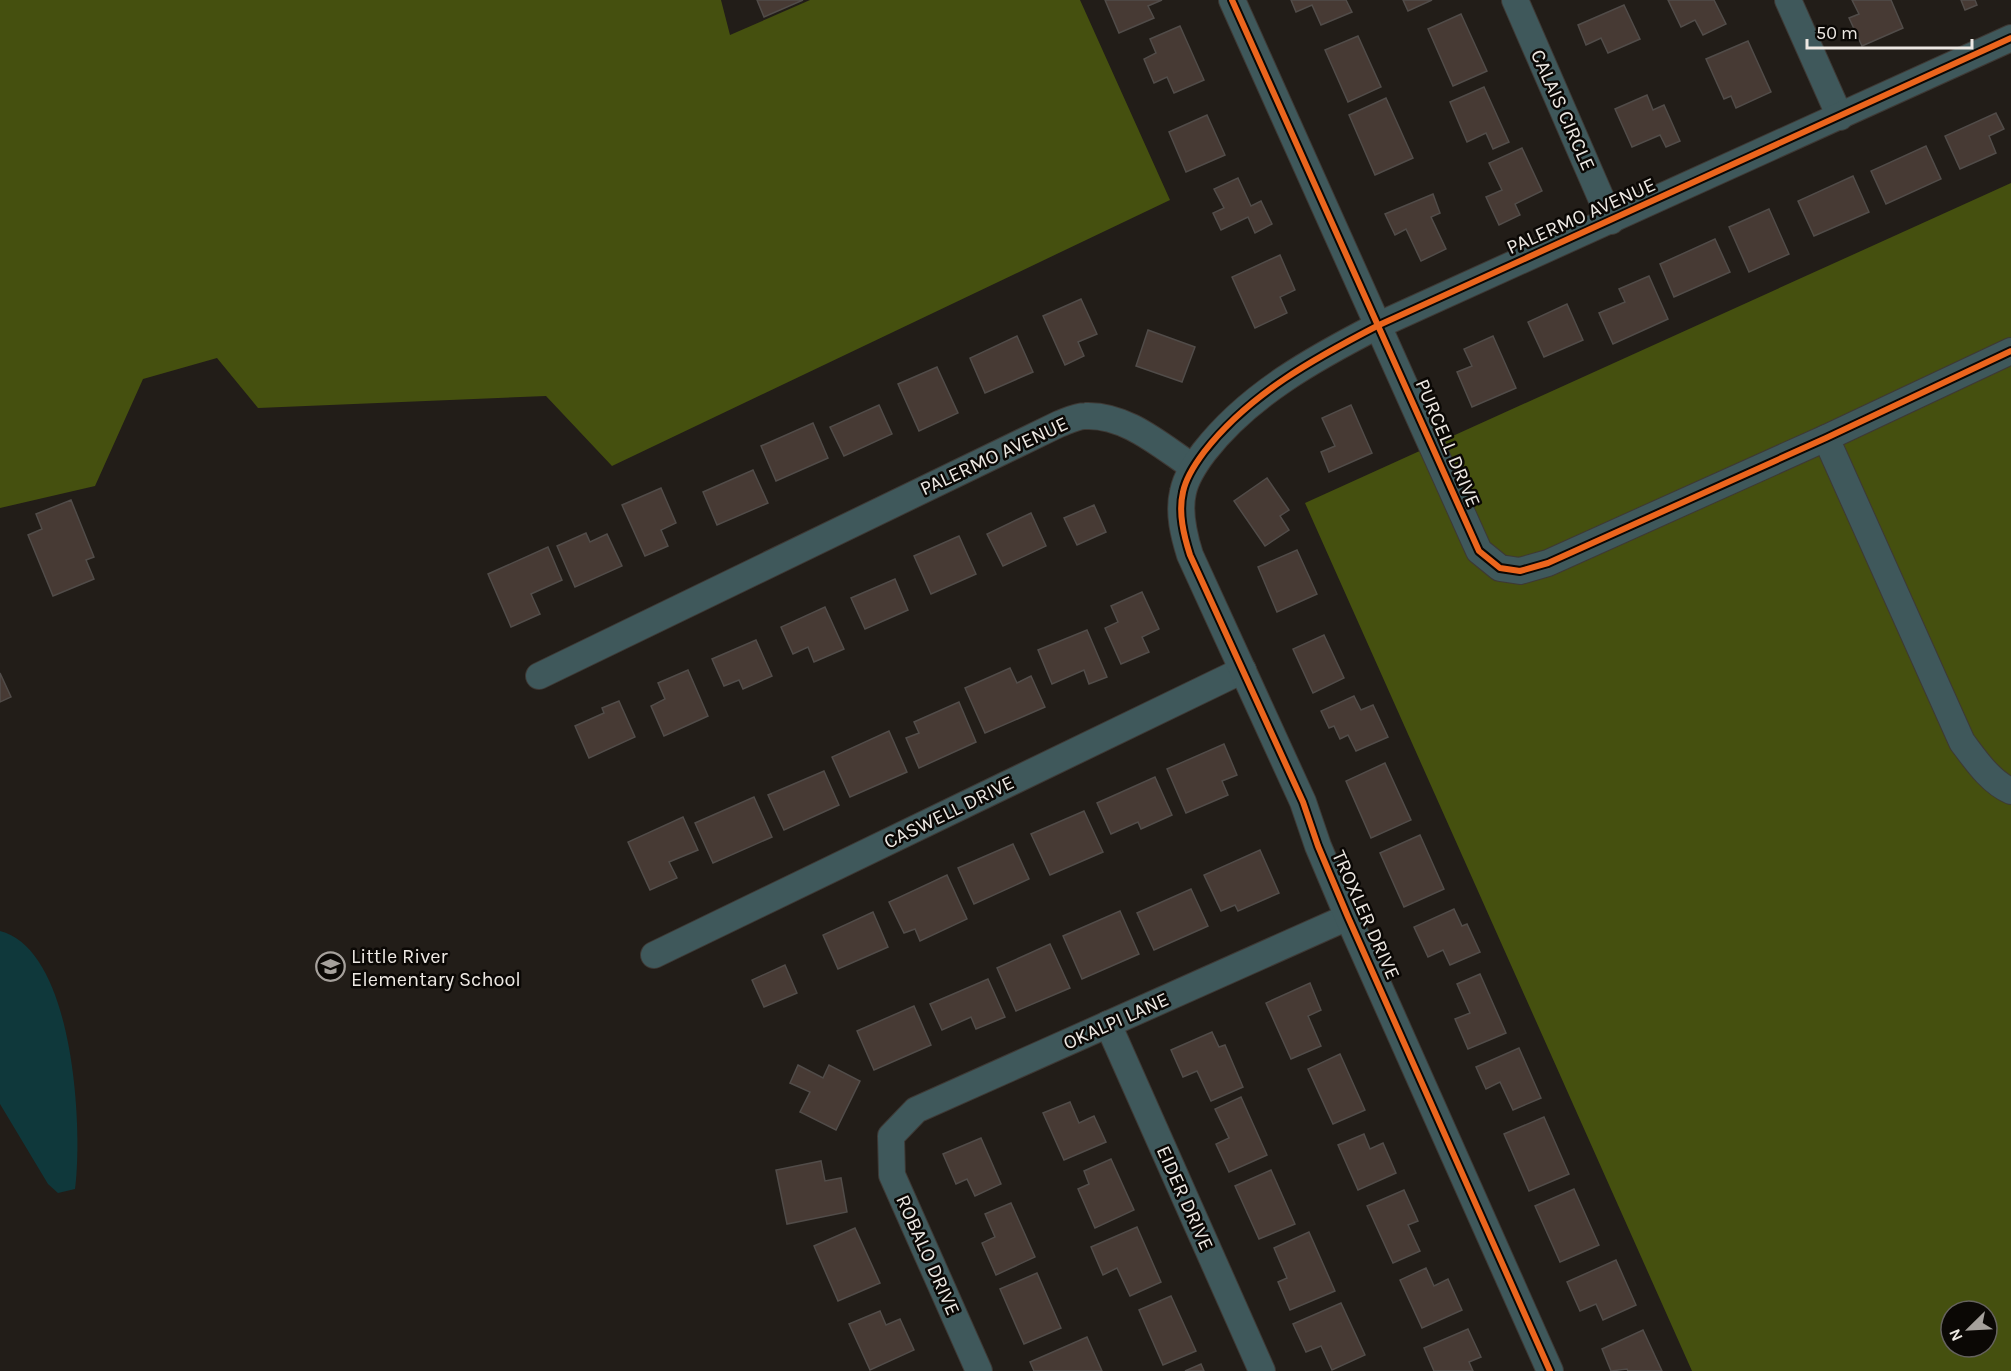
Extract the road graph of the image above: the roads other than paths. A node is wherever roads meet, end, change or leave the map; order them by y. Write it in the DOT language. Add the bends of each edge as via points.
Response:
graph roads {
  1 [pos="1232,0"];
  2 [pos="1515,0"];
  3 [pos="1788,0"];
  4 [pos="2011,38"];
  5 [pos="1840,117"];
  6 [pos="1611,221"];
  7 [pos="1379,325"];
  8 [pos="2011,351"];
  9 [pos="1826,438"];
  10 [pos="1192,467"];
  11 [pos="1243,670"];
  12 [pos="540,676"];
  13 [pos="2011,791"];
  14 [pos="1348,917"];
  15 [pos="654,955"];
  16 [pos="1108,1024"];
  17 [pos="891,1136"];
  18 [pos="979,1371"];
  19 [pos="1262,1371"];
  20 [pos="1550,1371"];
  1 -- 7 [label="street, PURCELL DRIVE"];
  2 -- 6 [label="street, CALAIS CIRCLE"];
  3 -- 5 [label="street"];
  4 -- 5 [label="street, PALERMO AVENUE"];
  5 -- 6 [label="street, PALERMO AVENUE"];
  6 -- 7 [label="street, PALERMO AVENUE"];
  7 -- 9 [label="street, PURCELL DRIVE" via="1460,513 1479,551 1500,568 1520,571 1548,563"];
  7 -- 10 [label="street, PALERMO AVENUE" via="1287,376 1239,414"];
  8 -- 9 [label="street, PURCELL DRIVE"];
  9 -- 13 [label="street" via="1962,742 1982,767"];
  10 -- 11 [label="street, TROXLER DRIVE" via="1183,492 1184,535"];
  10 -- 12 [label="street, PALERMO AVENUE" via="1136,430 1109,418 1083,416 1059,424"];
  11 -- 14 [label="street, TROXLER DRIVE" via="1303,802"];
  11 -- 15 [label="street, CASWELL DRIVE"];
  14 -- 16 [label="street, OKALPI LANE"];
  14 -- 20 [label="street, TROXLER DRIVE"];
  16 -- 17 [label="street, OKALPI LANE" via="916,1110"];
  16 -- 19 [label="street, EIDER DRIVE"];
  17 -- 18 [label="street, ROBALO DRIVE" via="892,1174"];
}
